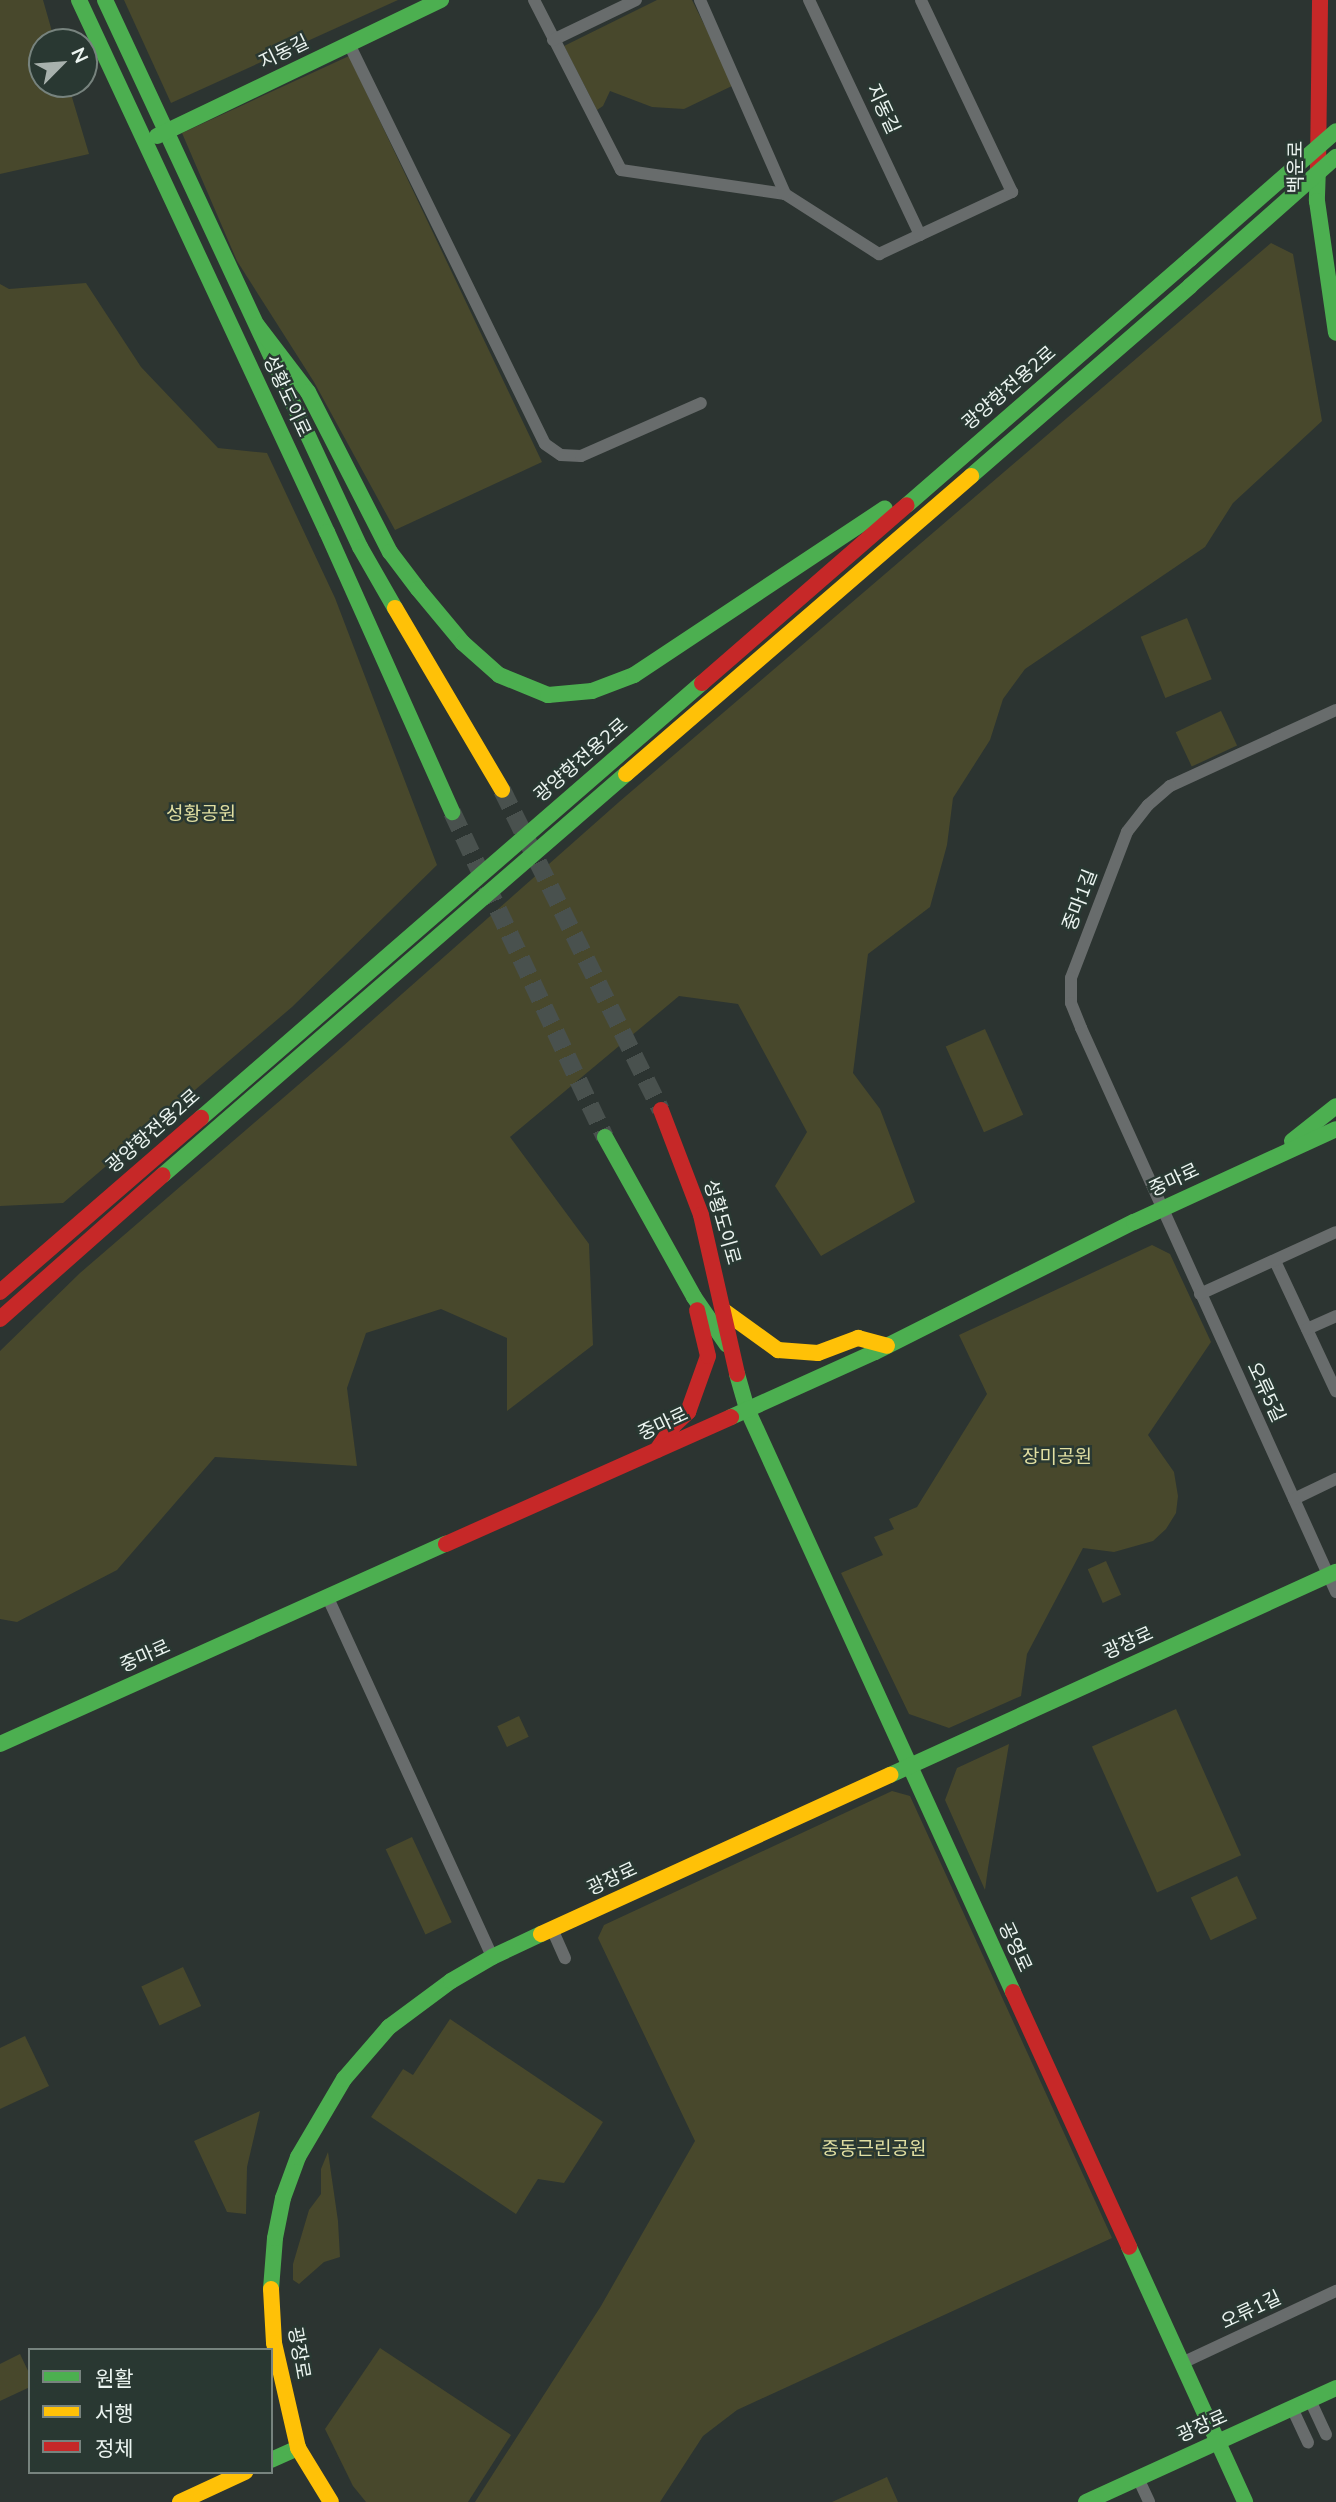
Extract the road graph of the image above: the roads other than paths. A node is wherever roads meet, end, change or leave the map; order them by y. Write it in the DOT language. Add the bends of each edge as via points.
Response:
graph roads {
  1 [pos="79,0"];
  2 [pos="105,0"];
  3 [pos="441,0"];
  4 [pos="534,0"];
  5 [pos="636,0"];
  6 [pos="699,0"];
  7 [pos="809,0"];
  8 [pos="921,0"];
  9 [pos="1320,0"];
  10 [pos="412,6"];
  11 [pos="553,40"];
  12 [pos="349,44"];
  13 [pos="1336,131"];
  14 [pos="167,132"];
  15 [pos="145,140"];
  16 [pos="1336,157"];
  17 [pos="785,194"];
  18 [pos="920,235"];
  19 [pos="257,325"];
  20 [pos="1336,333"];
  21 [pos="701,403"];
  22 [pos="963,456"];
  23 [pos="1336,710"];
  24 [pos="502,790"];
  25 [pos="452,812"];
  26 [pos="1336,1106"];
  27 [pos="661,1110"];
  28 [pos="1336,1129"];
  29 [pos="605,1137"];
  30 [pos="1271,1158"];
  31 [pos="1161,1209"];
  32 [pos="1336,1232"];
  33 [pos="1275,1261"];
  34 [pos="0,1292"];
  35 [pos="1200,1294"];
  36 [pos="694,1297"];
  37 [pos="724,1311"];
  38 [pos="1336,1316"];
  39 [pos="0,1319"];
  40 [pos="1307,1329"];
  41 [pos="887,1346"];
  42 [pos="729,1349"];
  43 [pos="1336,1391"];
  44 [pos="747,1409"];
  45 [pos="656,1450"];
  46 [pos="1336,1479"];
  47 [pos="1294,1499"];
  48 [pos="1332,1573"];
  49 [pos="1336,1592"];
  50 [pos="328,1598"];
  51 [pos="0,1744"];
  52 [pos="910,1766"];
  53 [pos="552,1930"];
  54 [pos="492,1957"];
  55 [pos="565,1958"];
  56 [pos="1336,2291"];
  57 [pos="1182,2363"];
  58 [pos="1336,2388"];
  59 [pos="1310,2400"];
  60 [pos="1292,2408"];
  61 [pos="1326,2434"];
  62 [pos="1218,2442"];
  63 [pos="1308,2442"];
  64 [pos="298,2448"];
  65 [pos="273,2459"];
  66 [pos="241,2474"];
  67 [pos="1138,2478"];
  68 [pos="180,2502"];
  69 [pos="331,2502"];
  70 [pos="1086,2502"];
  71 [pos="1149,2502"];
  72 [pos="1245,2502"];
  1 -- 15 [label="main road, 성황도이로"];
  2 -- 14 [label="main road, 성황도이로"];
  3 -- 10 [label="main road, 지동길"];
  4 -- 11 [label="street"];
  5 -- 11 [label="street"];
  6 -- 17 [label="street"];
  7 -- 18 [label="street, 지동길"];
  8 -- 18 [label="street" via="1012,192"];
  9 -- 20 [label="main road, 백운로" via="1317,201"];
  10 -- 12 [label="main road, 지동길"];
  11 -- 17 [label="street" via="621,170"];
  12 -- 14 [label="main road, 지동길"];
  12 -- 21 [label="street" via="545,444 561,454 581,456"];
  13 -- 22 [label="main road, 광양항전용2로, bridge"];
  14 -- 15 [label="main road, 지동길"];
  14 -- 19 [label="main road, 성황도이로"];
  15 -- 25 [label="main road, 성황도이로"];
  16 -- 39 [label="main road, 광양항전용2로, bridge"];
  17 -- 18 [label="street" via="879,254"];
  19 -- 22 [label="main road" via="308,392 390,552 418,589 463,643 499,675 548,695 592,691 634,674"];
  19 -- 24 [label="main road, 성황도이로" via="360,547"];
  22 -- 34 [label="main road, 광양항전용2로"];
  23 -- 31 [label="street, 중마1길" via="1170,786 1148,805 1126,832 1071,978 1071,1003"];
  26 -- 30 [label="main road"];
  27 -- 37 [label="main road, 성황도이로" via="701,1215"];
  28 -- 30 [label="main road, 중마로"];
  29 -- 36 [label="main road, 성황도이로"];
  30 -- 31 [label="main road, 중마로"];
  31 -- 35 [label="street, 오류5길"];
  31 -- 41 [label="main road, 중마로"];
  32 -- 33 [label="street"];
  33 -- 35 [label="street"];
  33 -- 40 [label="street"];
  35 -- 47 [label="street, 오류5길"];
  36 -- 42 [label="main road, 성황도이로"];
  36 -- 45 [label="main road" via="708,1356 688,1412"];
  37 -- 41 [label="main road" via="778,1350 818,1353 858,1338"];
  37 -- 42 [label="main road, 성황도이로"];
  38 -- 40 [label="street"];
  40 -- 43 [label="street"];
  41 -- 44 [label="main road, 중마로"];
  42 -- 44 [label="main road, 성황도이로"];
  44 -- 45 [label="main road, 중마로"];
  44 -- 52 [label="main road, 공영로"];
  45 -- 50 [label="main road, 중마로"];
  46 -- 47 [label="street"];
  47 -- 48 [label="street, 오류5길"];
  48 -- 49 [label="street, 오류5길"];
  48 -- 52 [label="main road, 광장로"];
  50 -- 51 [label="main road, 중마로"];
  50 -- 54 [label="street"];
  52 -- 53 [label="main road, 광장로"];
  52 -- 57 [label="main road, 공영로"];
  53 -- 54 [label="main road, 광장로"];
  53 -- 55 [label="street"];
  54 -- 64 [label="main road, 광장로" via="389,2027 344,2079 298,2157 283,2198 270,2297 274,2343"];
  56 -- 57 [label="street, 오류1길"];
  57 -- 62 [label="main road, 공영로"];
  58 -- 59 [label="main road, 광장로"];
  59 -- 60 [label="main road, 광장로"];
  59 -- 61 [label="street"];
  60 -- 62 [label="main road, 광장로"];
  60 -- 63 [label="street"];
  62 -- 67 [label="main road, 광장로"];
  62 -- 72 [label="main road, 공영로"];
  64 -- 65 [label="main road"];
  64 -- 69 [label="main road, 광장로"];
  66 -- 68 [label="main road"];
  67 -- 70 [label="main road, 광장로"];
  67 -- 71 [label="street"];
}
